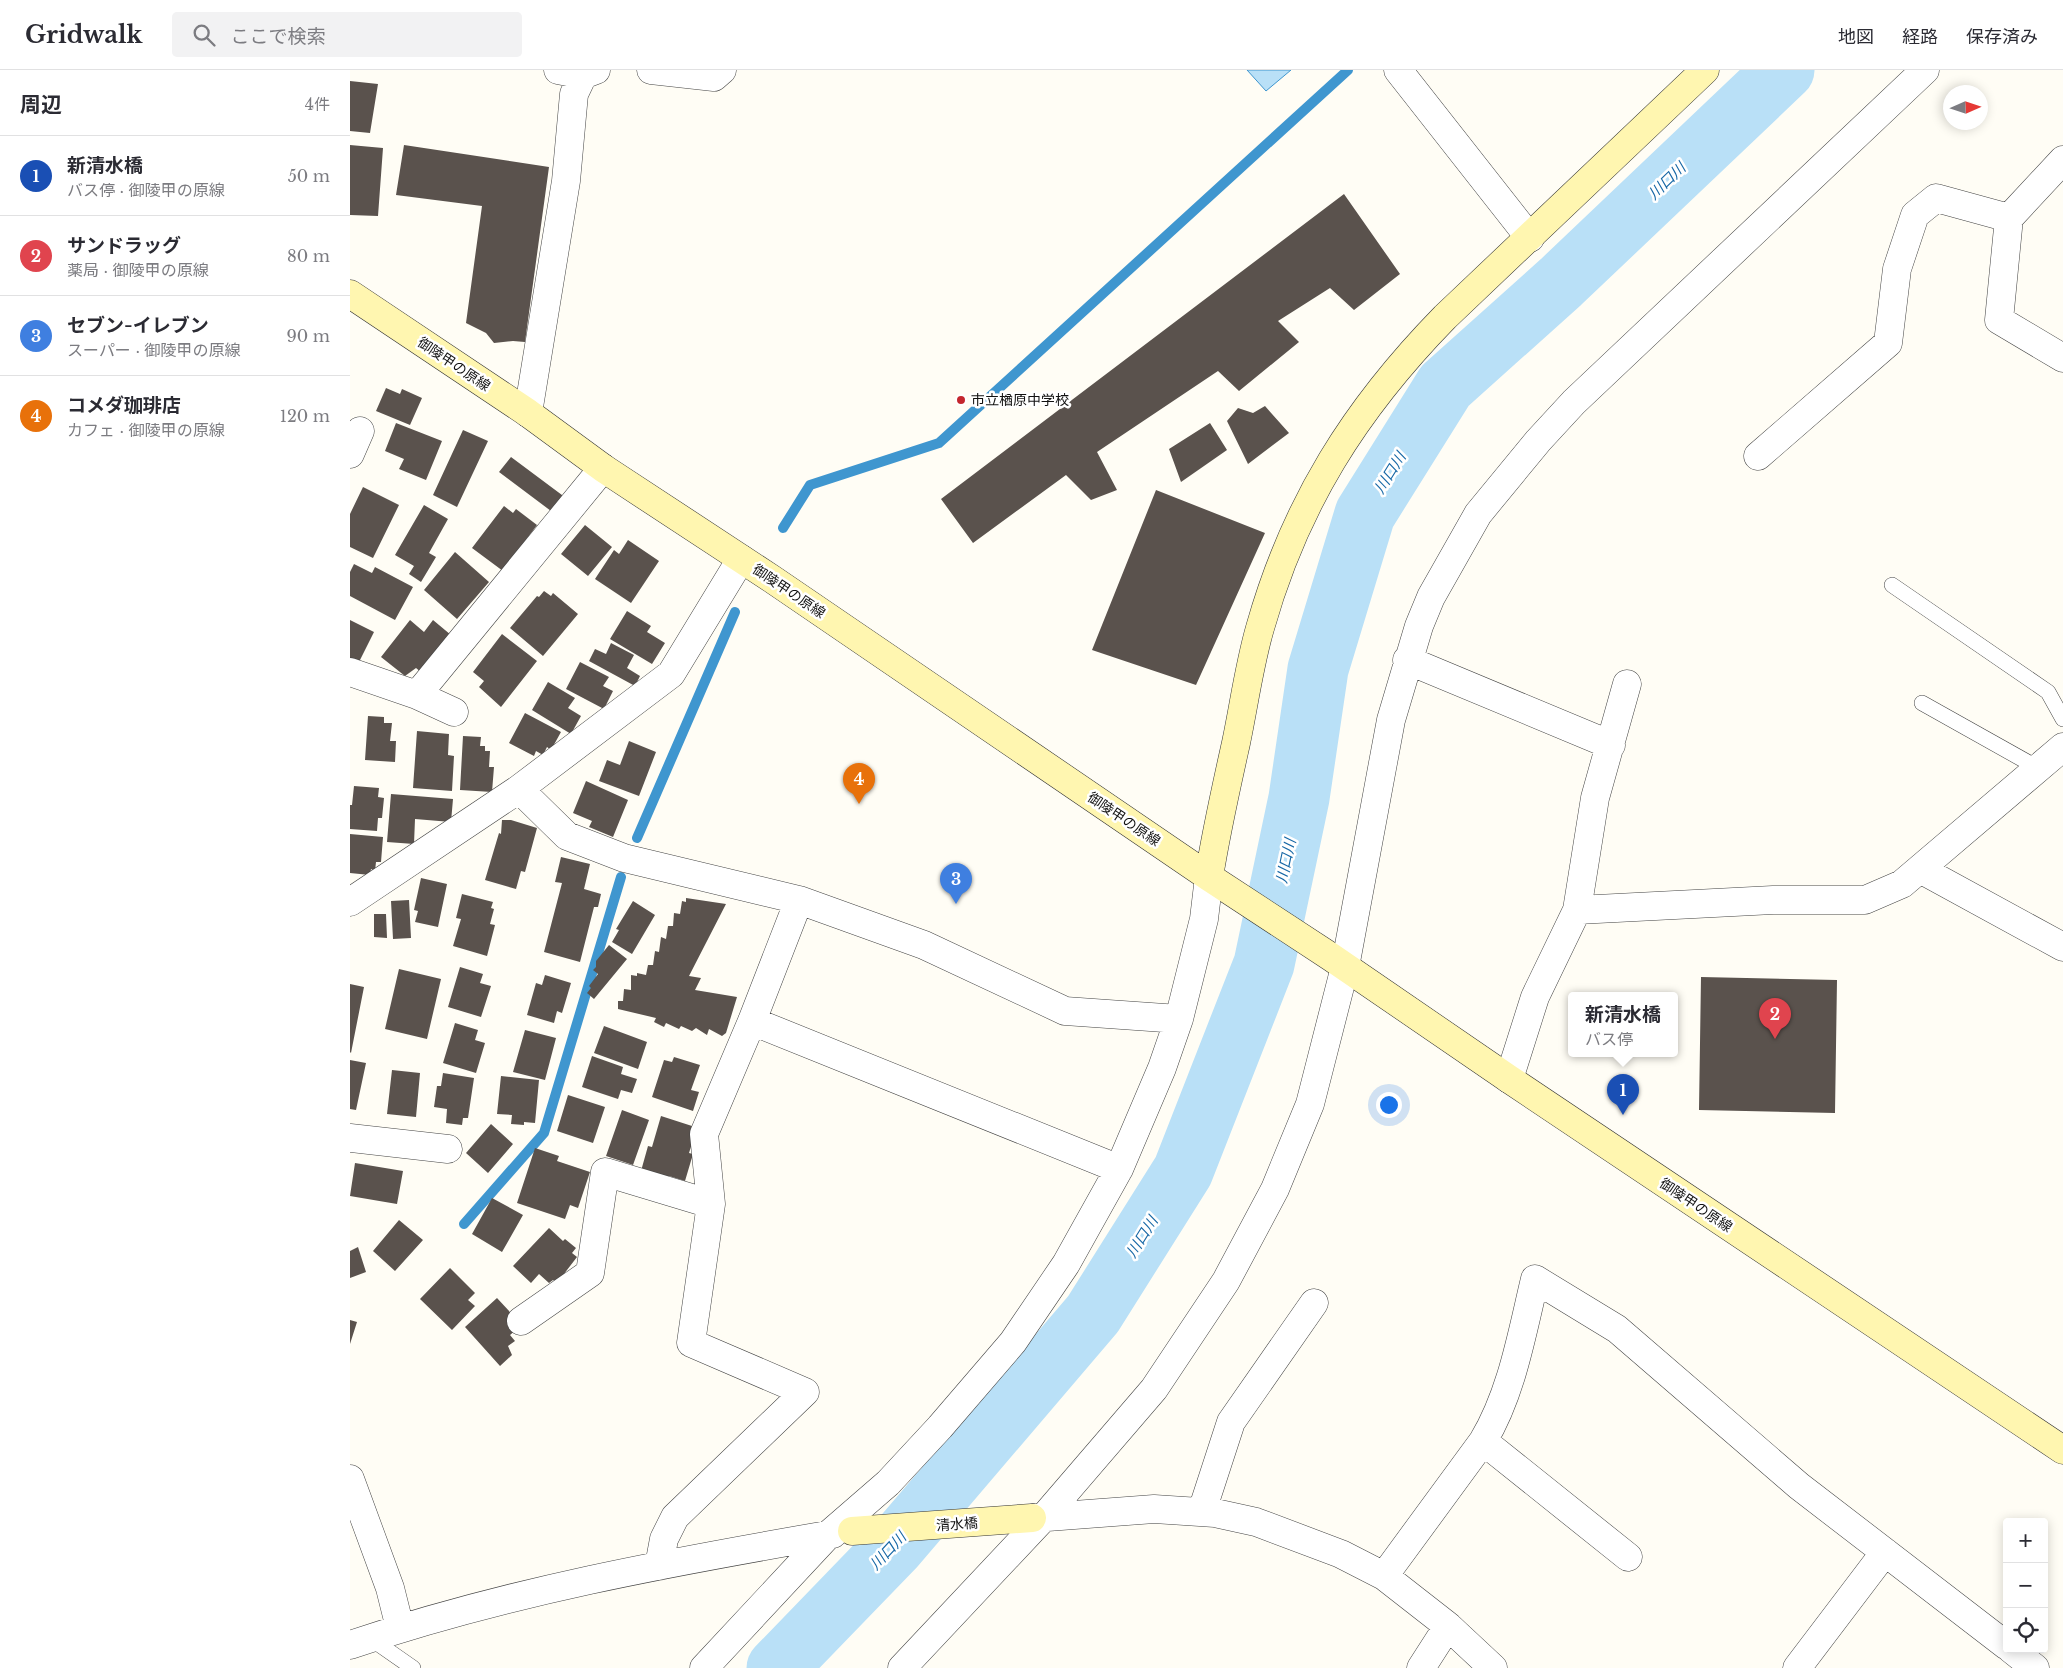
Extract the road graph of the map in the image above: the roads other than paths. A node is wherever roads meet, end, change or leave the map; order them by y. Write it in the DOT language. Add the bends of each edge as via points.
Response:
graph roads {
  1 [pos="651,70"];
  2 [pos="722,70"];
  3 [pos="1398,70"];
  4 [pos="1705,70"];
  5 [pos="1925,70"];
  6 [pos="579,72"];
  7 [pos="2063,160"];
  8 [pos="2009,218"];
  9 [pos="1530,238"];
  10 [pos="350,294"];
  11 [pos="2063,358"];
  12 [pos="528,413"];
  13 [pos="1758,456"];
  14 [pos="603,468"];
  15 [pos="741,559"];
  16 [pos="1892,585"];
  17 [pos="1407,660"];
  18 [pos="350,672"];
  19 [pos="1627,684"];
  20 [pos="417,695"];
  21 [pos="1922,703"];
  22 [pos="454,712"];
  23 [pos="2063,718"];
  24 [pos="1610,745"];
  25 [pos="2063,748"];
  26 [pos="2038,768"];
  27 [pos="519,789"];
  28 [pos="1920,870"];
  29 [pos="1219,883"];
  30 [pos="799,900"];
  31 [pos="350,902"];
  32 [pos="1577,910"];
  33 [pos="2063,947"];
  34 [pos="1338,962"];
  35 [pos="1179,1019"];
  36 [pos="752,1021"];
  37 [pos="1509,1079"];
  38 [pos="350,1138"];
  39 [pos="448,1149"];
  40 [pos="1120,1170"];
  41 [pos="711,1204"];
  42 [pos="1314,1303"];
  43 [pos="521,1321"];
  44 [pos="1483,1441"];
  45 [pos="2063,1450"];
  46 [pos="350,1479"];
  47 [pos="1202,1511"];
  48 [pos="1038,1518"];
  49 [pos="840,1533"];
  50 [pos="1885,1552"];
  51 [pos="1628,1558"];
  52 [pos="659,1566"];
  53 [pos="1384,1576"];
  54 [pos="1448,1626"];
  55 [pos="400,1628"];
  56 [pos="360,1642"];
  57 [pos="2003,1643"];
  58 [pos="2015,1653"];
  59 [pos="413,1668"];
  60 [pos="704,1668"];
  61 [pos="902,1668"];
  62 [pos="1421,1668"];
  63 [pos="1493,1668"];
  64 [pos="1797,1668"];
  65 [pos="2035,1668"];
  1 -- 2 [label="street" via="714,77"];
  3 -- 9 [label="street"];
  4 -- 9 [label="street"];
  5 -- 17 [label="street" via="1574,402 1538,441 1478,514 1431,597"];
  6 -- 12 [label="street" via="566,181"];
  7 -- 8 [label="street"];
  8 -- 11 [label="street" via="1999,320"];
  8 -- 13 [label="street" via="1936,198 1915,215 1897,268 1888,343"];
  9 -- 29 [label="street" via="1445,317 1377,393 1345,436 1304,511 1283,558 1259,629 1216,835"];
  10 -- 12 [label="street, 御陵甲の原線"];
  12 -- 14 [label="street, 御陵甲の原線"];
  14 -- 15 [label="street, 御陵甲の原線"];
  14 -- 20 [label="street"];
  15 -- 27 [label="street" via="671,674"];
  15 -- 29 [label="street, 御陵甲の原線"];
  16 -- 23 [label="lane" via="2048,692"];
  17 -- 24 [label="street"];
  17 -- 34 [label="street"];
  18 -- 20 [label="street"];
  19 -- 24 [label="street"];
  20 -- 22 [label="street"];
  21 -- 26 [label="lane"];
  24 -- 32 [label="street" via="1595,798"];
  25 -- 26 [label="street"];
  26 -- 28 [label="street"];
  27 -- 30 [label="street" via="567,836 624,858"];
  27 -- 31 [label="street"];
  28 -- 32 [label="street" via="1902,884 1865,900 1772,900"];
  28 -- 33 [label="street"];
  29 -- 34 [label="street, 御陵甲の原線"];
  29 -- 35 [label="street" via="1204,919"];
  30 -- 35 [label="street" via="924,945 1065,1011"];
  30 -- 36 [label="street"];
  32 -- 37 [label="street" via="1535,997"];
  34 -- 37 [label="street, 御陵甲の原線"];
  34 -- 48 [label="street" via="1310,1104 1275,1189 1226,1281 1154,1389"];
  35 -- 40 [label="street"];
  36 -- 40 [label="street"];
  36 -- 41 [label="street" via="704,1134"];
  37 -- 45 [label="street, 御陵甲の原線"];
  38 -- 39 [label="street"];
  40 -- 49 [label="street" via="1066,1264 1012,1342 940,1427"];
  41 -- 43 [label="street" via="605,1172 590,1273"];
  41 -- 52 [label="street" via="691,1343 805,1392 675,1517 664,1539"];
  42 -- 47 [label="street" via="1231,1422"];
  44 -- 50 [label="street" via="1494,1422 1518,1352 1536,1279 1617,1330 1799,1486"];
  44 -- 51 [label="street"];
  44 -- 53 [label="street"];
  46 -- 55 [label="street" via="390,1588"];
  47 -- 48 [label="street" via="1154,1509"];
  47 -- 53 [label="street" via="1256,1522 1341,1554"];
  48 -- 49 [label="street, 清水橋"];
  48 -- 61 [label="street"];
  49 -- 52 [label="street"];
  49 -- 60 [label="street"];
  50 -- 57 [label="street"];
  50 -- 64 [label="street"];
  52 -- 55 [label="street" via="520,1596"];
  53 -- 54 [label="street"];
  54 -- 62 [label="street"];
  54 -- 63 [label="street"];
  55 -- 56 [label="street"];
  56 -- 59 [label="lane"];
  58 -- 65 [label="street"];
}
